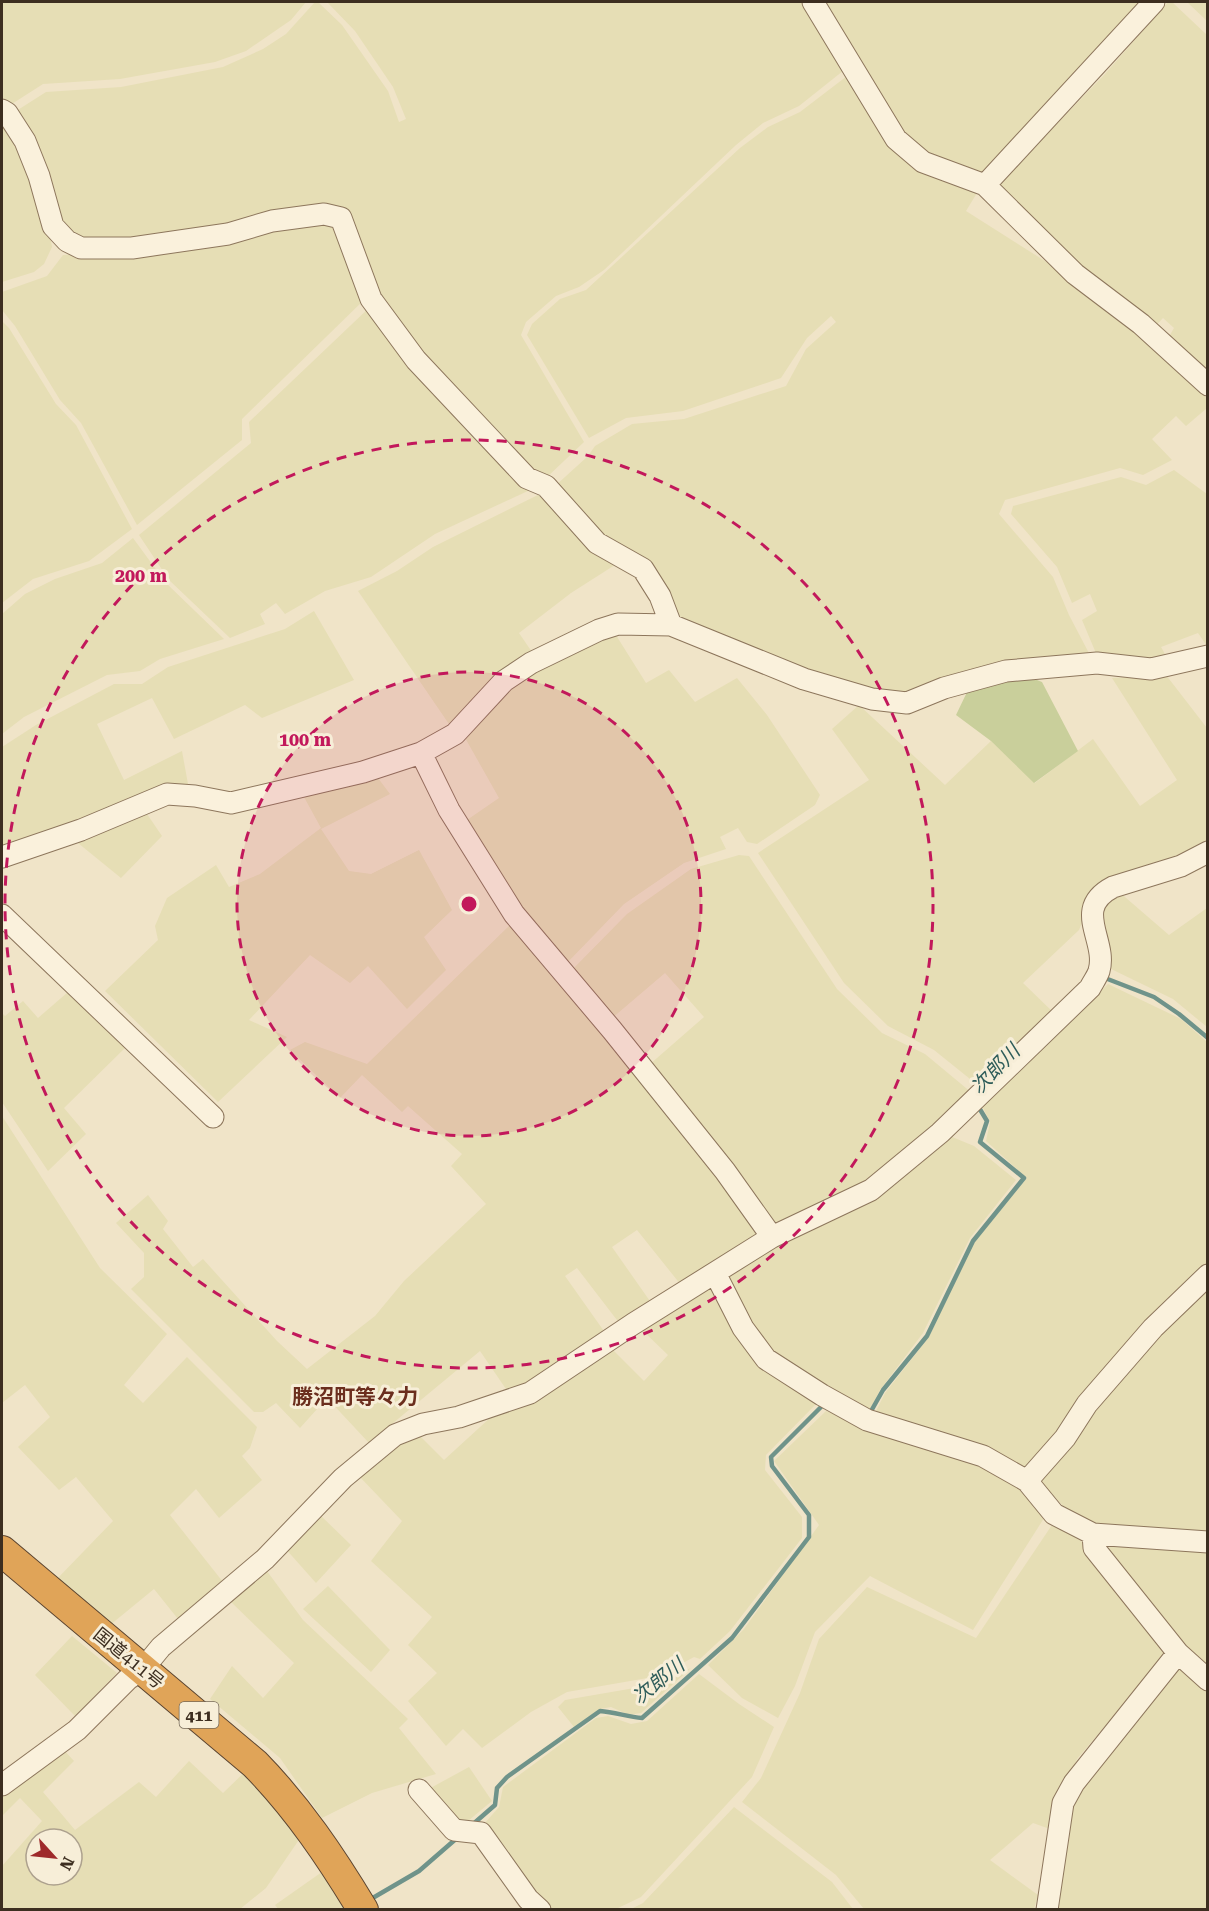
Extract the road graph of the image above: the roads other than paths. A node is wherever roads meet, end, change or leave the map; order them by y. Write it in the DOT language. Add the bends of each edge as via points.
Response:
graph roads {
  1 [pos="813,2"];
  2 [pos="1154,2"];
  3 [pos="2,110"];
  4 [pos="985,185"];
  5 [pos="1208,385"];
  6 [pos="671,625"];
  7 [pos="1208,656"];
  8 [pos="421,753"];
  9 [pos="1208,852"];
  10 [pos="2,857"];
  11 [pos="2,915"];
  12 [pos="213,1117"];
  13 [pos="772,1237"];
  14 [pos="715,1273"];
  15 [pos="1208,1275"];
  16 [pos="1027,1481"];
  17 [pos="1094,1534"];
  18 [pos="1208,1542"];
  19 [pos="2,1551"];
  20 [pos="1178,1653"];
  21 [pos="142,1670"];
  22 [pos="1208,1680"];
  23 [pos="2,1785"];
  24 [pos="419,1790"];
  25 [pos="363,1910"];
  26 [pos="540,1910"];
  27 [pos="1047,1910"];
  1 -- 4 [label="street" via="896,139 923,162"];
  2 -- 4 [label="street"];
  3 -- 6 [label="street" via="25,141 53,226 66,241 81,248 143,246 324,214 341,218 371,299 416,360 527,478 546,486 597,543 643,569 660,596"];
  4 -- 5 [label="street" via="1075,274 1141,324"];
  6 -- 7 [label="street" via="804,679 872,699 907,703 1006,671 1097,663 1151,669"];
  6 -- 8 [label="street" via="618,624 531,663 504,681 454,734"];
  8 -- 10 [label="street" via="363,772 231,803 167,795"];
  8 -- 13 [label="street" via="449,810 514,914 725,1171"];
  9 -- 13 [label="street" via="1181,866 1103,892 1096,900 1091,918 1099,950 1099,970 1090,988 940,1133 871,1190"];
  11 -- 12 [label="street"];
  13 -- 14 [label="street"];
  14 -- 16 [label="street" via="743,1328 766,1359 867,1420 982,1456"];
  14 -- 21 [label="street" via="530,1393 395,1435 343,1478 265,1559 162,1647"];
  15 -- 16 [label="street" via="1153,1328"];
  16 -- 17 [label="street" via="1054,1514"];
  17 -- 18 [label="street"];
  17 -- 20 [label="street" via="1094,1548"];
  19 -- 21 [label="highway, 国道411号 / 411"];
  20 -- 22 [label="street"];
  20 -- 27 [label="street" via="1074,1783 1063,1803"];
  21 -- 23 [label="street" via="77,1730"];
  21 -- 25 [label="highway, 国道411号 / 411" via="274,1783 312,1829"];
  24 -- 26 [label="street" via="454,1830 481,1833"];
}
